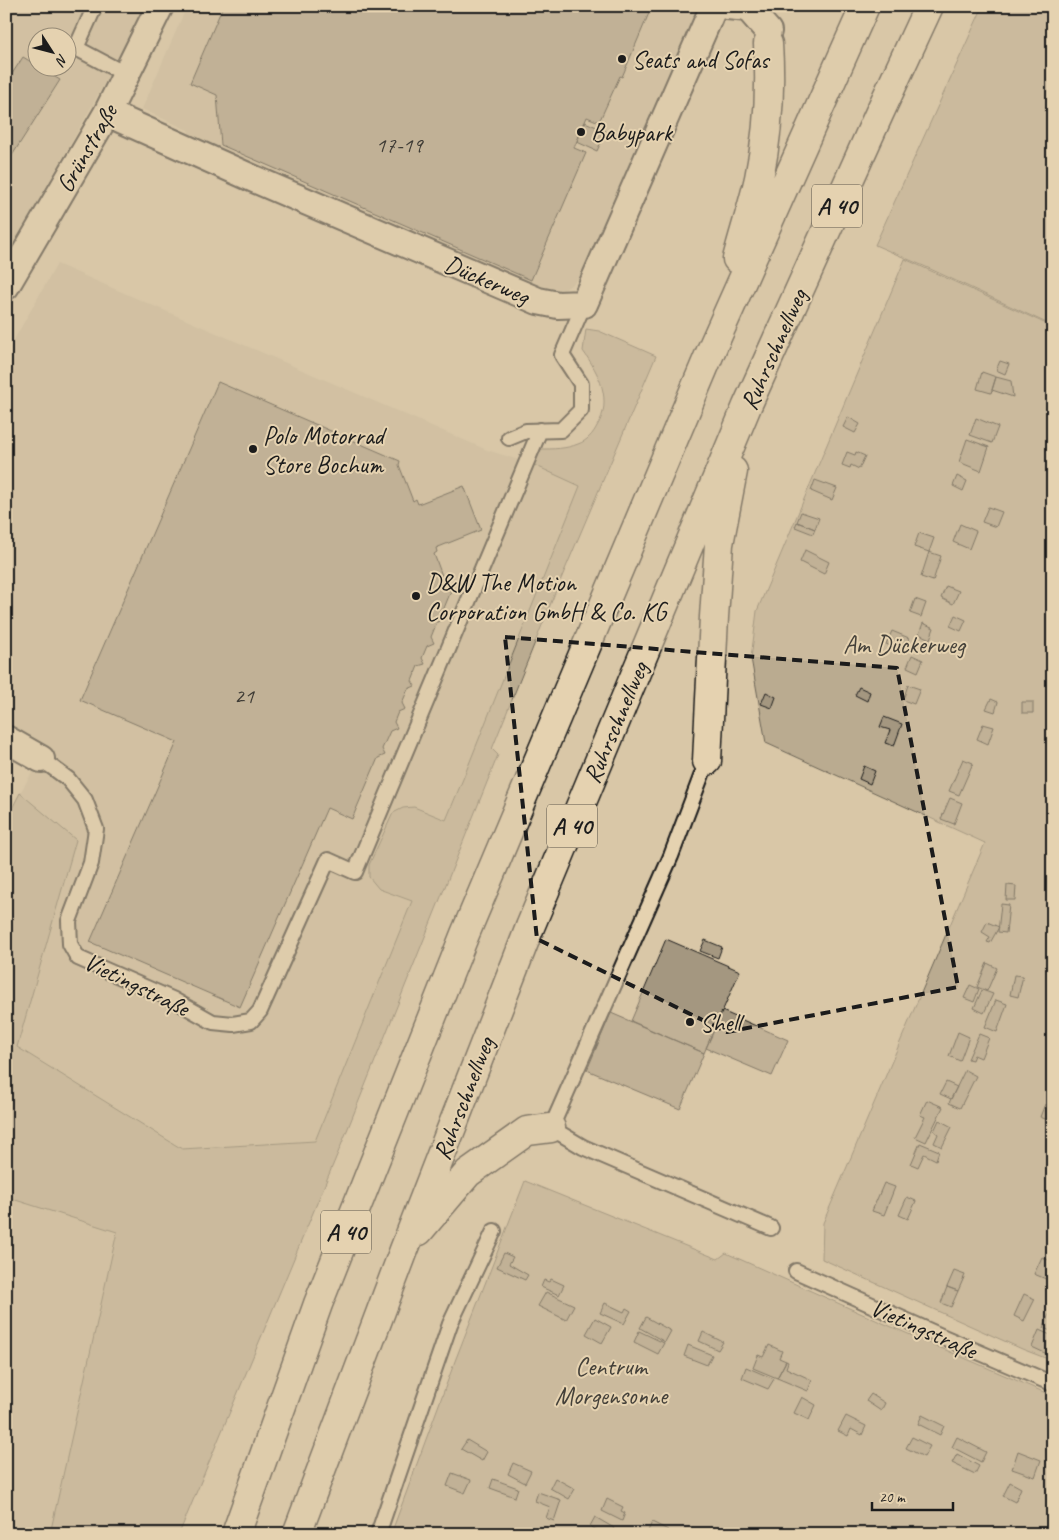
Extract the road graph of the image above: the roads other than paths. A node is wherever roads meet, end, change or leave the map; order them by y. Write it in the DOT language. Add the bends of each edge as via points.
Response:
graph roads {
  1 [pos="94,6"];
  2 [pos="160,6"];
  3 [pos="864,6"];
  4 [pos="929,6"];
  5 [pos="719,9"];
  6 [pos="766,27"];
  7 [pos="127,74"];
  8 [pos="108,113"];
  9 [pos="6,286"];
  10 [pos="584,304"];
  11 [pos="713,346"];
  12 [pos="748,406"];
  13 [pos="540,430"];
  14 [pos="509,438"];
  15 [pos="6,739"];
  16 [pos="42,759"];
  17 [pos="707,761"];
  18 [pos="551,1128"];
  19 [pos="771,1228"];
  20 [pos="494,1231"];
  21 [pos="404,1250"];
  22 [pos="796,1271"];
  23 [pos="1053,1384"];
  24 [pos="236,1534"];
  25 [pos="297,1534"];
  26 [pos="378,1534"];
  1 -- 7 [label="lane" via="76,48"];
  2 -- 7 [label="street, Grünstraße"];
  3 -- 11 [label="highway, A 40"];
  4 -- 12 [label="highway, Ruhrschnellweg / A 40"];
  5 -- 6 [label="street" via="748,8"];
  5 -- 10 [label="street"];
  6 -- 11 [label="highway" via="770,74 759,178"];
  7 -- 8 [label="street, Grünstraße"];
  8 -- 9 [label="street, Grünstraße"];
  8 -- 10 [label="street, Dückerweg" via="538,301 558,305"];
  10 -- 13 [label="lane" via="562,355 581,384 581,410 561,430"];
  11 -- 24 [label="highway, A 40" via="465,934 318,1304"];
  12 -- 17 [label="highway" via="719,544"];
  12 -- 21 [label="highway, Ruhrschnellweg / A 40" via="530,927"];
  13 -- 14 [label="lane" via="526,431"];
  13 -- 16 [label="lane, Vietingstraße" via="356,872 328,860 260,1011 250,1021 233,1024 213,1022 174,1000 78,958 70,944 69,922 91,863 96,829 85,800 68,780"];
  15 -- 16 [label="street, Vietingstraße"];
  17 -- 18 [label="lane" via="671,856"];
  18 -- 19 [label="lane" via="583,1147"];
  18 -- 21 [label="highway" via="527,1131 468,1173"];
  20 -- 26 [label="lane" via="450,1324"];
  21 -- 25 [label="highway, Ruhrschnellweg / A 40"];
  22 -- 23 [label="lane, Vietingstraße"];
}
